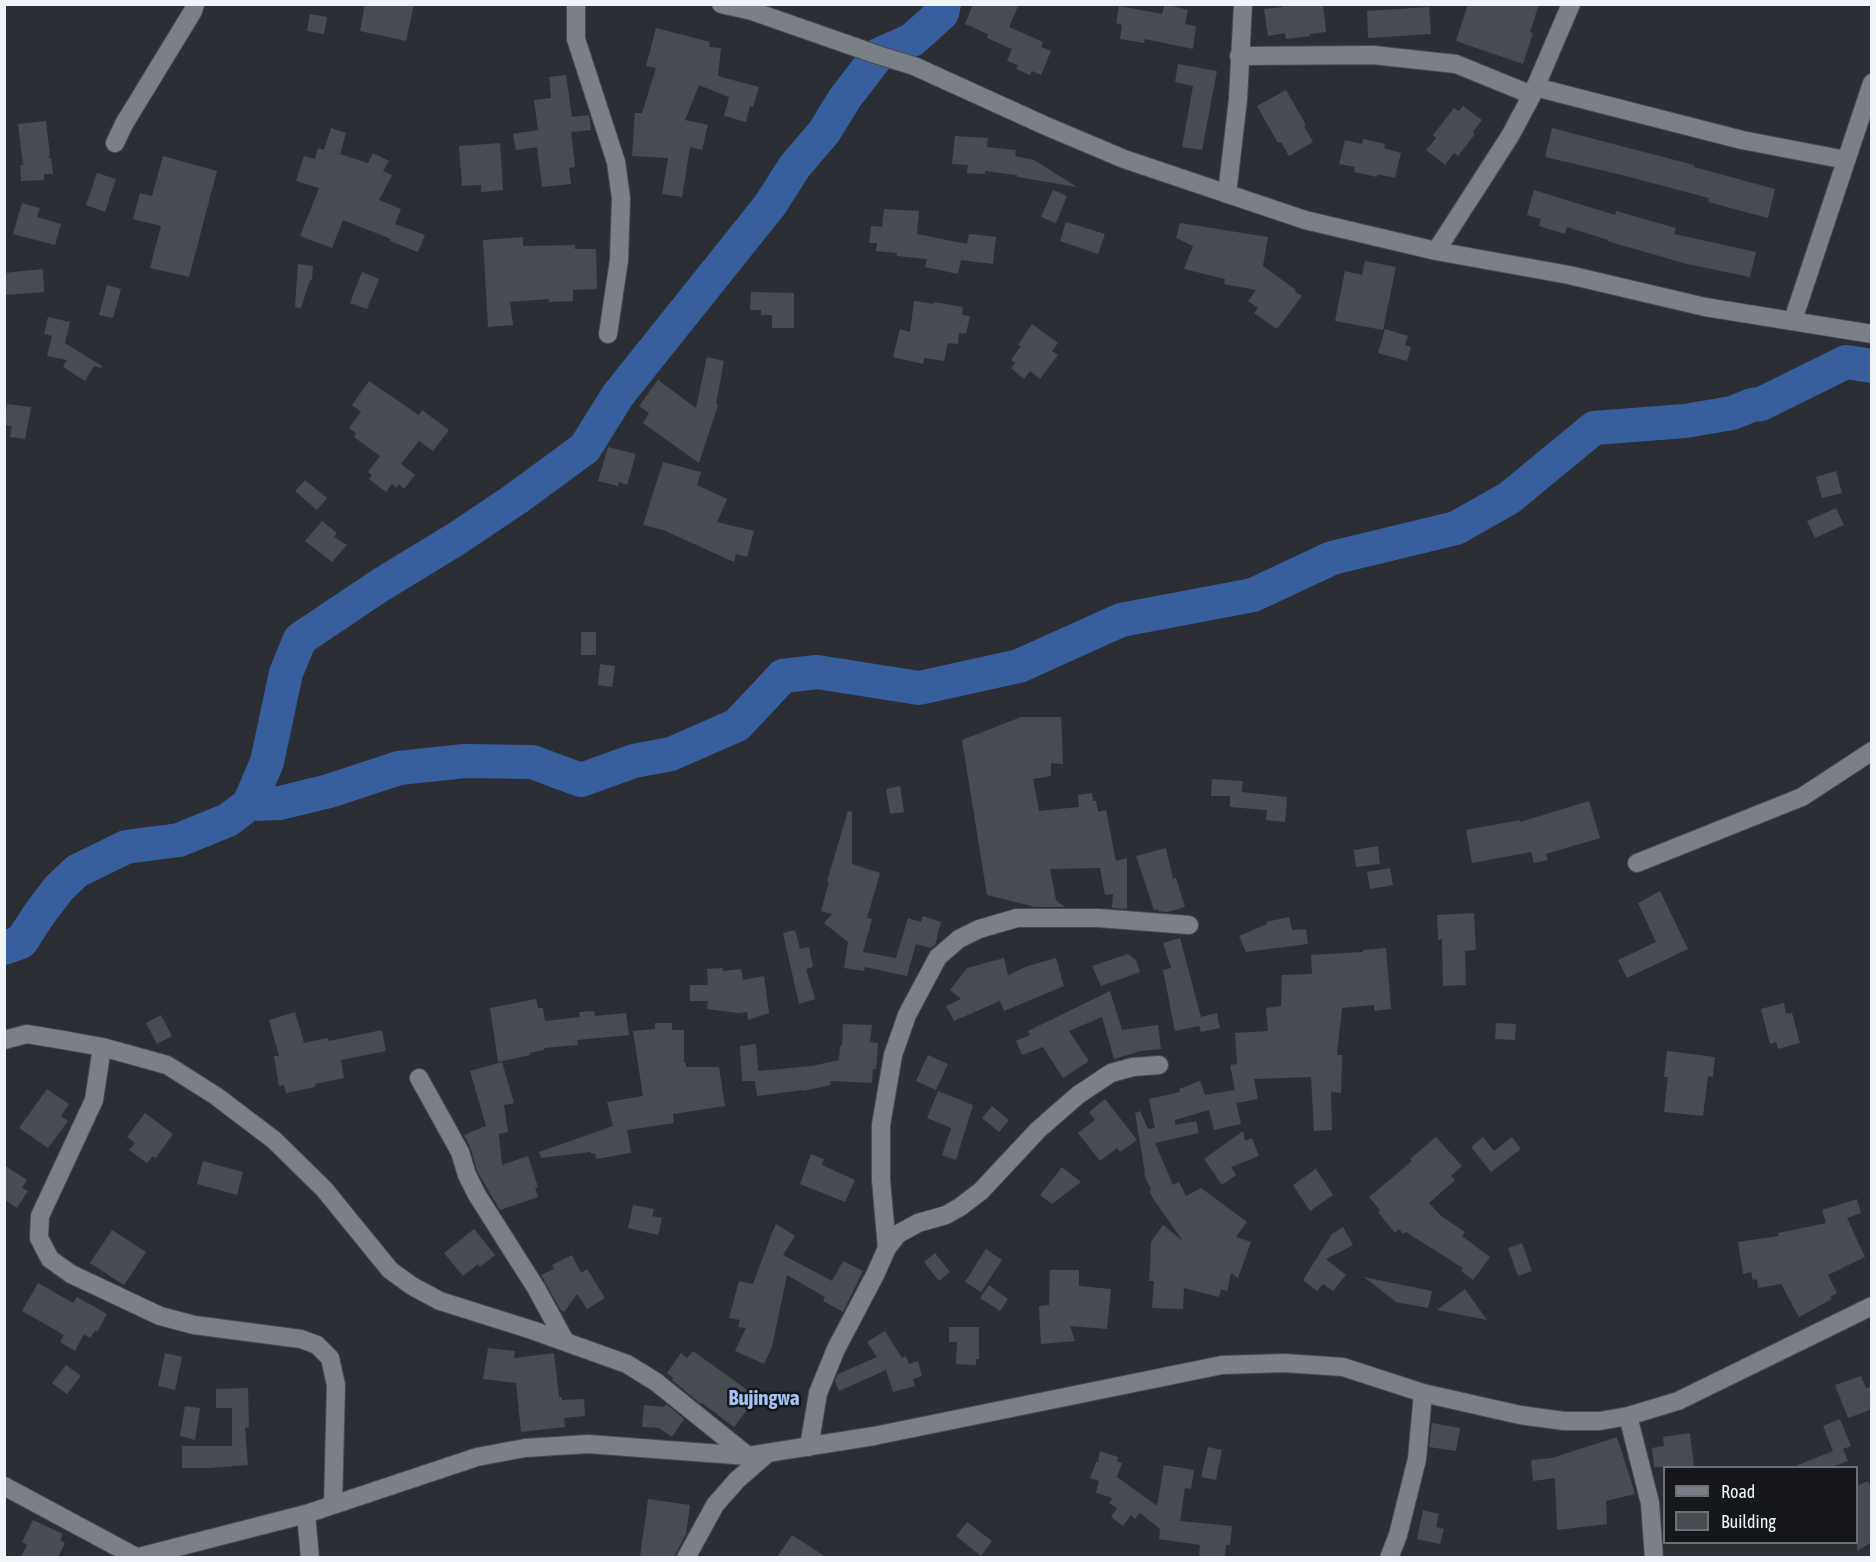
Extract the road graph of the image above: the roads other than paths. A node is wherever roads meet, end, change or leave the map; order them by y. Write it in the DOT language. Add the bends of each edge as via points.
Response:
graph roads {
  1 [pos="195,4"];
  2 [pos="576,4"];
  3 [pos="721,4"];
  4 [pos="1243,4"];
  5 [pos="1571,4"];
  6 [pos="1239,56"];
  7 [pos="1872,83"];
  8 [pos="1534,91"];
  9 [pos="115,143"];
  10 [pos="1846,160"];
  11 [pos="1227,194"];
  12 [pos="1436,251"];
  13 [pos="1793,320"];
  14 [pos="608,334"];
  15 [pos="1872,334"];
  16 [pos="1872,751"];
  17 [pos="1637,863"];
  18 [pos="1189,925"];
  19 [pos="4,1040"];
  20 [pos="102,1047"];
  21 [pos="1160,1065"];
  22 [pos="419,1078"];
  23 [pos="887,1248"];
  24 [pos="1872,1306"];
  25 [pos="565,1341"];
  26 [pos="1423,1393"];
  27 [pos="1628,1416"];
  28 [pos="808,1447"];
  29 [pos="768,1453"];
  30 [pos="748,1456"];
  31 [pos="4,1486"];
  32 [pos="333,1505"];
  33 [pos="306,1514"];
  34 [pos="136,1557"];
  35 [pos="310,1557"];
  36 [pos="686,1557"];
  37 [pos="1389,1557"];
  38 [pos="1654,1557"];
  1 -- 9 [label="street"];
  2 -- 14 [label="street" via="576,39 616,162 621,198 620,260"];
  3 -- 11 [label="street" via="914,66 1124,159"];
  4 -- 6 [label="street"];
  5 -- 8 [label="street"];
  6 -- 8 [label="street" via="1373,56 1456,64"];
  6 -- 11 [label="street"];
  7 -- 10 [label="street"];
  8 -- 10 [label="street"];
  8 -- 12 [label="street" via="1510,136"];
  10 -- 13 [label="street"];
  11 -- 12 [label="street" via="1305,220"];
  12 -- 13 [label="street" via="1569,275 1705,307"];
  13 -- 15 [label="street"];
  16 -- 17 [label="street" via="1802,797"];
  18 -- 23 [label="street" via="1098,918 1017,918 979,929 959,939 938,957 906,1015 893,1055 881,1125"];
  19 -- 20 [label="street" via="27,1034"];
  20 -- 25 [label="street" via="167,1065 274,1140 324,1189 390,1270 412,1286 440,1301"];
  20 -- 32 [label="street" via="94,1100 40,1216 39,1238 50,1259 71,1274 160,1316 317,1345 330,1358 336,1385"];
  21 -- 23 [label="street" via="1111,1073 1078,1095 1038,1130 981,1191 946,1215 898,1234"];
  22 -- 25 [label="street" via="460,1152 477,1196"];
  23 -- 28 [label="street" via="818,1393"];
  24 -- 27 [label="street" via="1678,1401"];
  25 -- 30 [label="street" via="627,1364 656,1382"];
  26 -- 27 [label="street" via="1564,1421"];
  26 -- 28 [label="street" via="1343,1367 1284,1363 1222,1365"];
  26 -- 37 [label="street" via="1416,1459"];
  27 -- 38 [label="street" via="1650,1503"];
  28 -- 29 [label="street"];
  29 -- 30 [label="street"];
  29 -- 36 [label="street" via="715,1505"];
  30 -- 32 [label="street" via="588,1443 525,1448 477,1457"];
  31 -- 34 [label="street"];
  32 -- 33 [label="street"];
  33 -- 34 [label="street"];
  33 -- 35 [label="street"];
}
